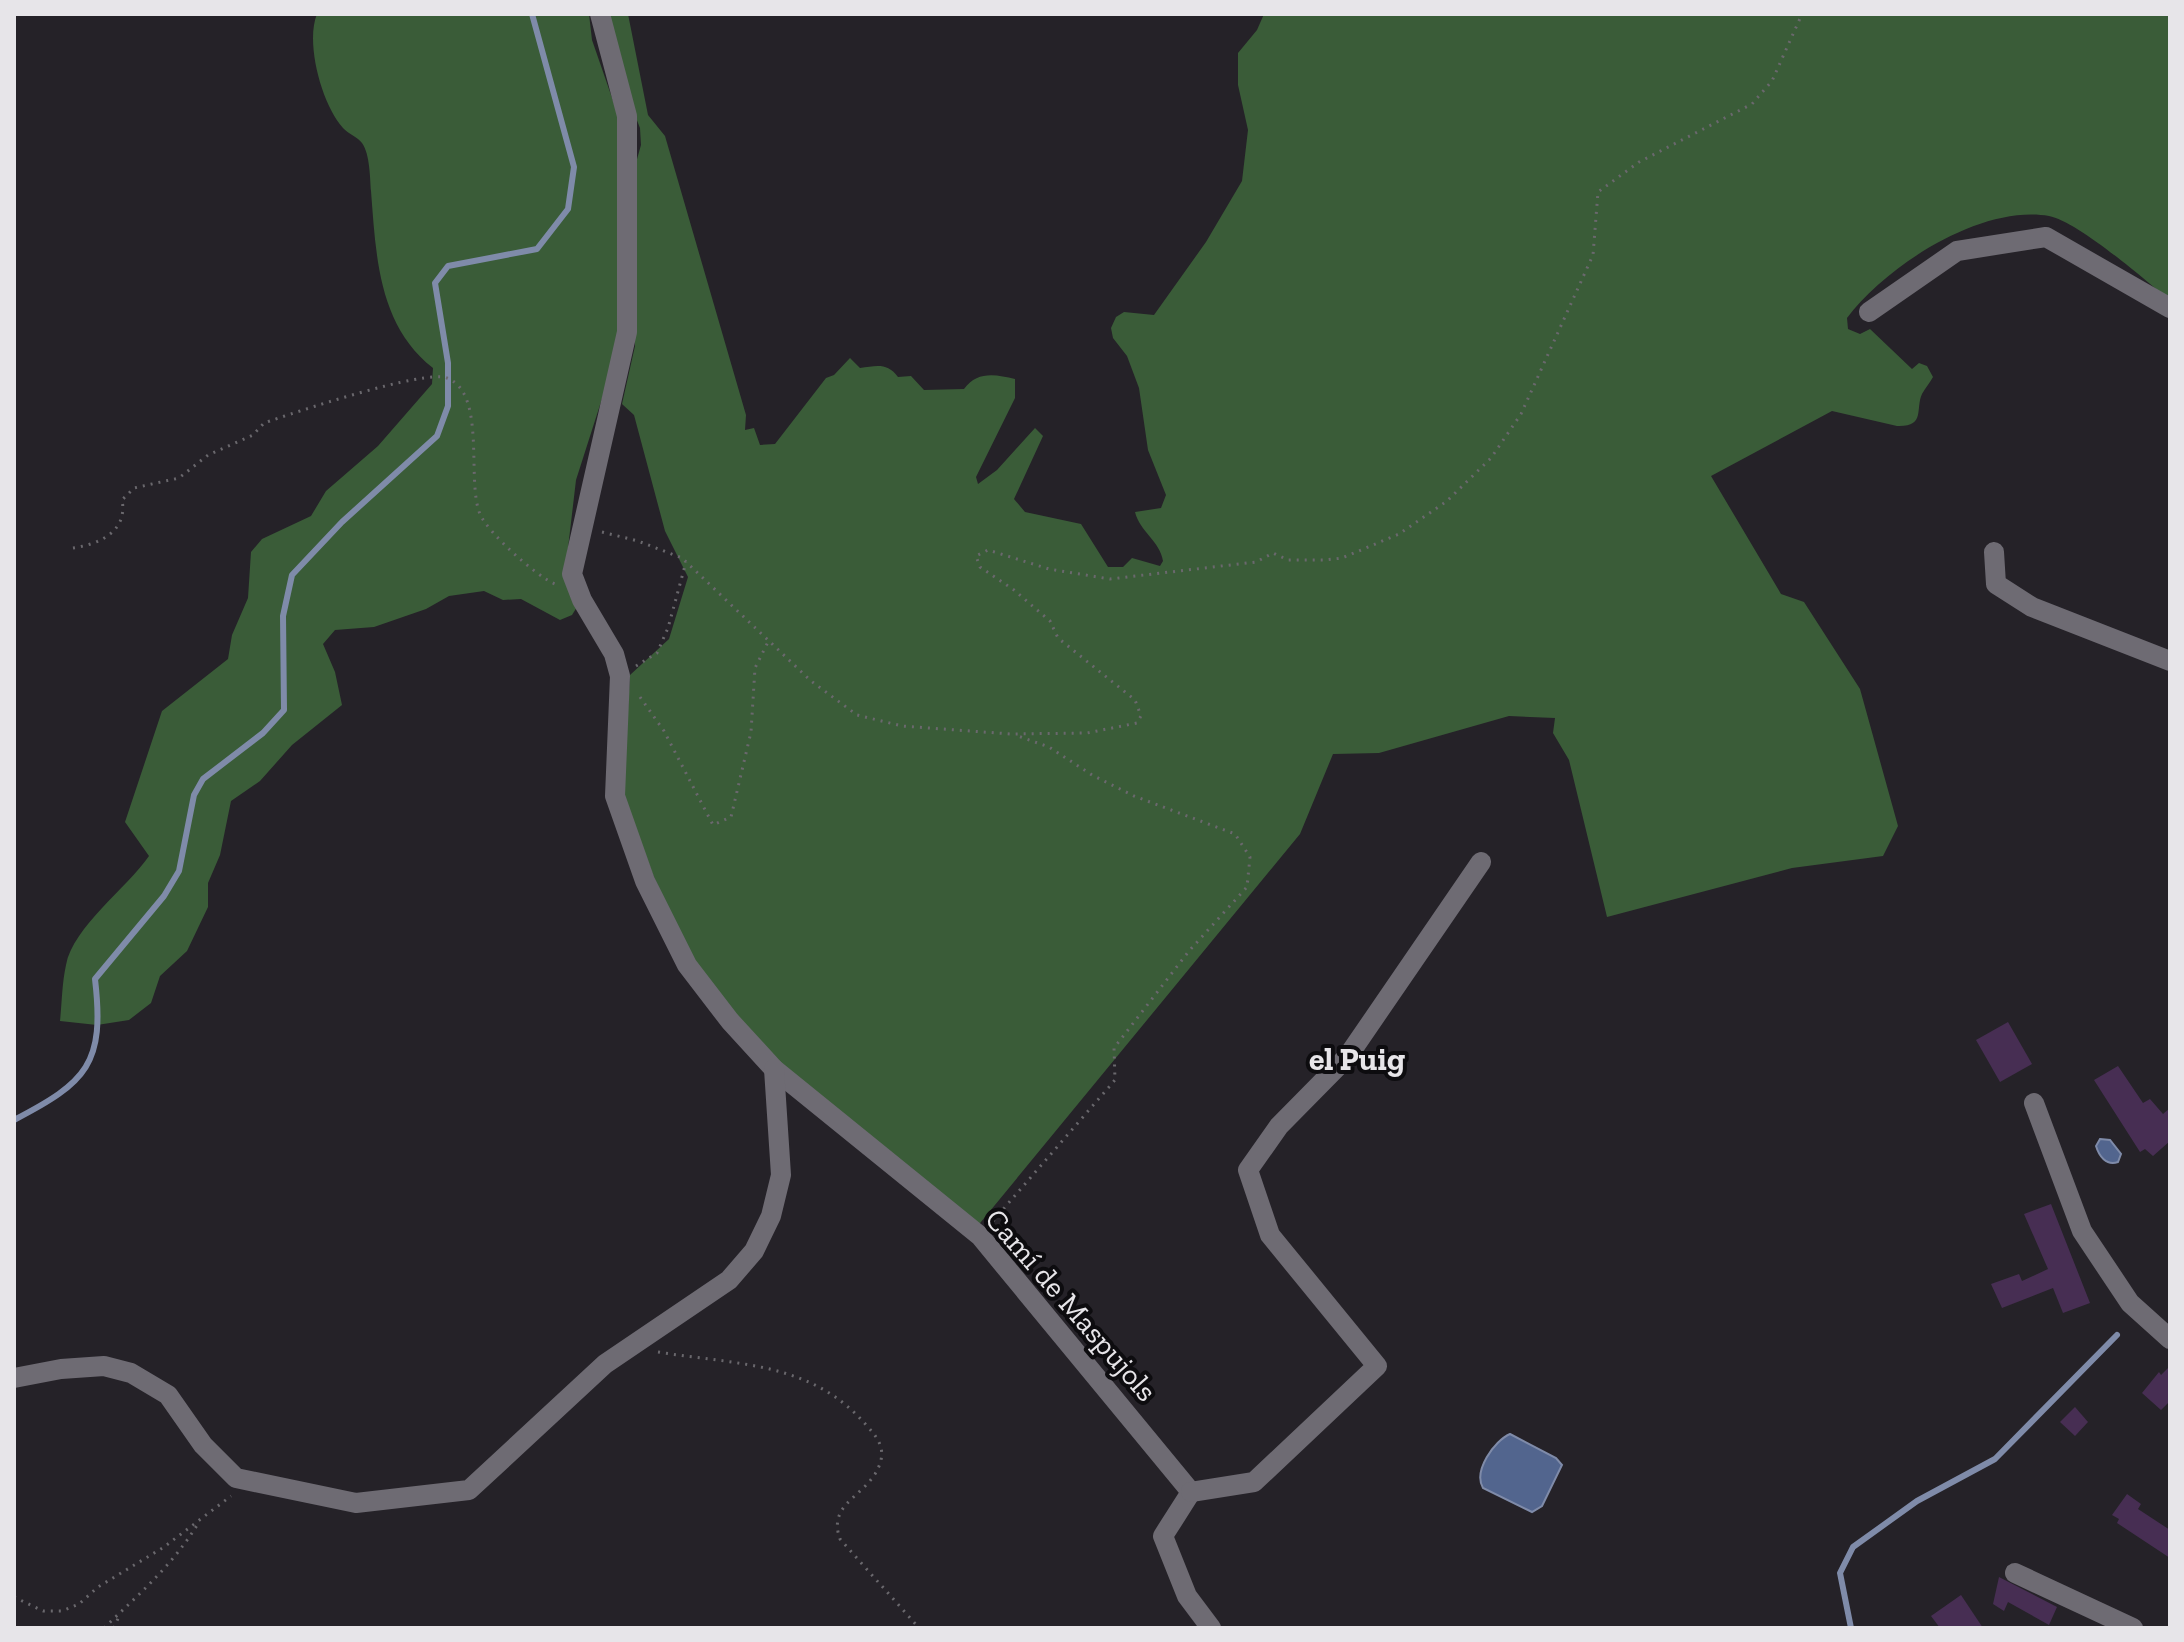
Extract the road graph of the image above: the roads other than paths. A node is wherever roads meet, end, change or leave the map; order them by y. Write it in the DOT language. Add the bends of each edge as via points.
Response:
graph roads {
  1 [pos="600,14"];
  2 [pos="2170,308"];
  3 [pos="1869,312"];
  4 [pos="1994,552"];
  5 [pos="2170,661"];
  6 [pos="1481,862"];
  7 [pos="774,1069"];
  8 [pos="2034,1103"];
  9 [pos="2170,1339"];
  10 [pos="14,1378"];
  11 [pos="1191,1492"];
  12 [pos="2015,1573"];
  13 [pos="1211,1628"];
  14 [pos="2133,1628"];
  1 -- 7 [label="street, Camí de Maspujols" via="627,116 627,332 572,574 616,662 621,705 615,796 645,881 687,965"];
  2 -- 3 [label="street" via="2046,237 1957,251"];
  4 -- 5 [label="street" via="1996,584 2032,607"];
  6 -- 11 [label="street" via="1348,1056 1279,1126 1248,1170 1270,1235 1377,1366 1254,1482"];
  7 -- 10 [label="street" via="781,1175 771,1216 754,1251 729,1280 625,1349 469,1490 356,1503 236,1478 203,1445 168,1395 131,1373 104,1366"];
  7 -- 11 [label="street, Camí de Maspujols" via="980,1236"];
  8 -- 9 [label="street" via="2082,1231 2130,1303"];
  11 -- 13 [label="street" via="1163,1536 1187,1596"];
  12 -- 14 [label="street"];
}
